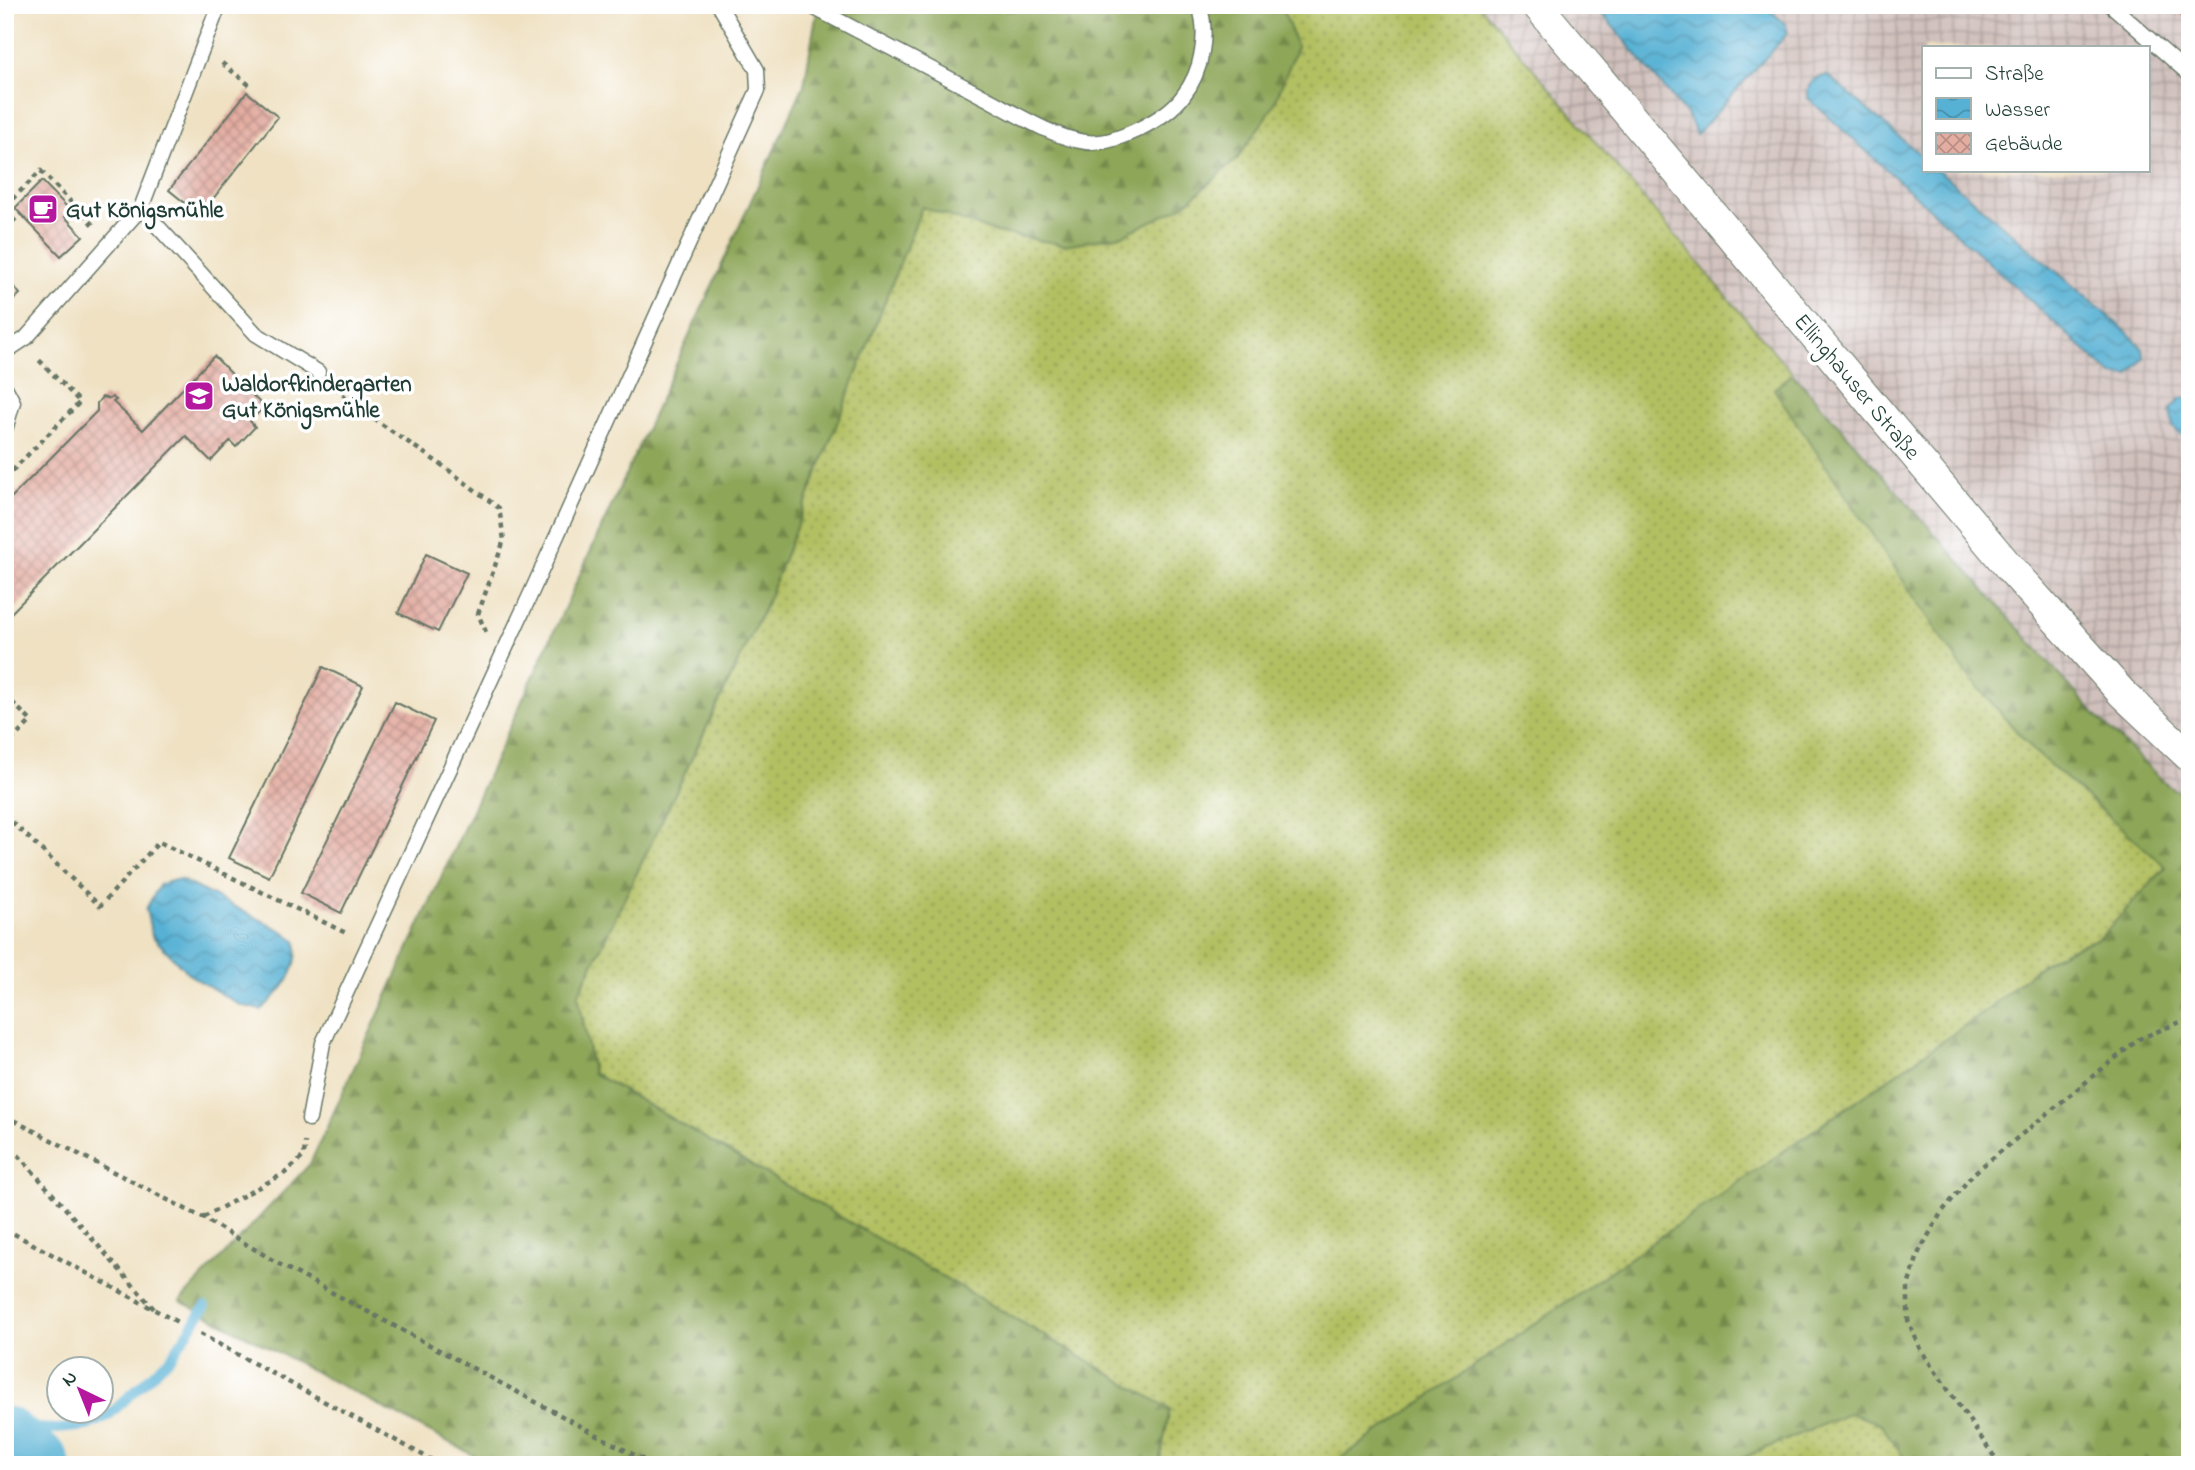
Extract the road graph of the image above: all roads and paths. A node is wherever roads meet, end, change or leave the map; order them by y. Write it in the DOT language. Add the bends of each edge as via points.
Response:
graph roads {
  1 [pos="219,5"];
  2 [pos="719,5"];
  3 [pos="810,5"];
  4 [pos="1199,5"];
  5 [pos="1537,5"];
  6 [pos="2111,5"];
  7 [pos="202,47"];
  8 [pos="2190,75"];
  9 [pos="253,88"];
  10 [pos="5,206"];
  11 [pos="141,208"];
  12 [pos="21,214"];
  13 [pos="5,221"];
  14 [pos="110,242"];
  15 [pos="5,352"];
  16 [pos="35,356"];
  17 [pos="318,372"];
  18 [pos="5,387"];
  19 [pos="5,430"];
  20 [pos="5,478"];
  21 [pos="505,648"];
  22 [pos="5,695"];
  23 [pos="5,747"];
  24 [pos="2190,757"];
  25 [pos="5,814"];
  26 [pos="369,944"];
  27 [pos="2190,1018"];
  28 [pos="5,1115"];
  29 [pos="309,1119"];
  30 [pos="5,1140"];
  31 [pos="203,1217"];
  32 [pos="5,1229"];
  33 [pos="155,1310"];
  34 [pos="181,1324"];
  35 [pos="200,1334"];
  36 [pos="441,1465"];
  37 [pos="653,1465"];
  38 [pos="2000,1465"];
  1 -- 7 [label="lane"];
  2 -- 21 [label="lane" via="757,70 758,90"];
  3 -- 4 [label="lane" via="1044,128 1087,143 1121,137 1174,108 1193,83 1200,55 1205,22"];
  5 -- 24 [label="street, Ellinghauser Straße" via="2009,567 2122,693"];
  6 -- 8 [label="lane"];
  7 -- 9 [label="path"];
  7 -- 11 [label="lane"];
  10 -- 14 [label="path" via="41,171"];
  11 -- 14 [label="lane"];
  11 -- 17 [label="lane" via="256,334"];
  12 -- 13 [label="path" via="9,225"];
  14 -- 15 [label="lane" via="26,338"];
  16 -- 20 [label="path" via="80,402"];
  17 -- 21 [label="path" via="355,406 499,508 504,540 478,614 488,637"];
  18 -- 19 [label="lane" via="13,402"];
  21 -- 26 [label="lane"];
  22 -- 23 [label="path" via="31,721"];
  25 -- 26 [label="path" via="100,906 159,842"];
  26 -- 29 [label="lane" via="323,1043"];
  27 -- 38 [label="path" via="2139,1039 1975,1173 1941,1213 1919,1252 1908,1286 1908,1320 1920,1349"];
  28 -- 31 [label="path"];
  29 -- 31 [label="path" via="303,1156 285,1173"];
  30 -- 33 [label="path"];
  31 -- 37 [label="path" via="279,1264"];
  32 -- 33 [label="path"];
  33 -- 34 [label="path"];
  35 -- 36 [label="path"];
}
